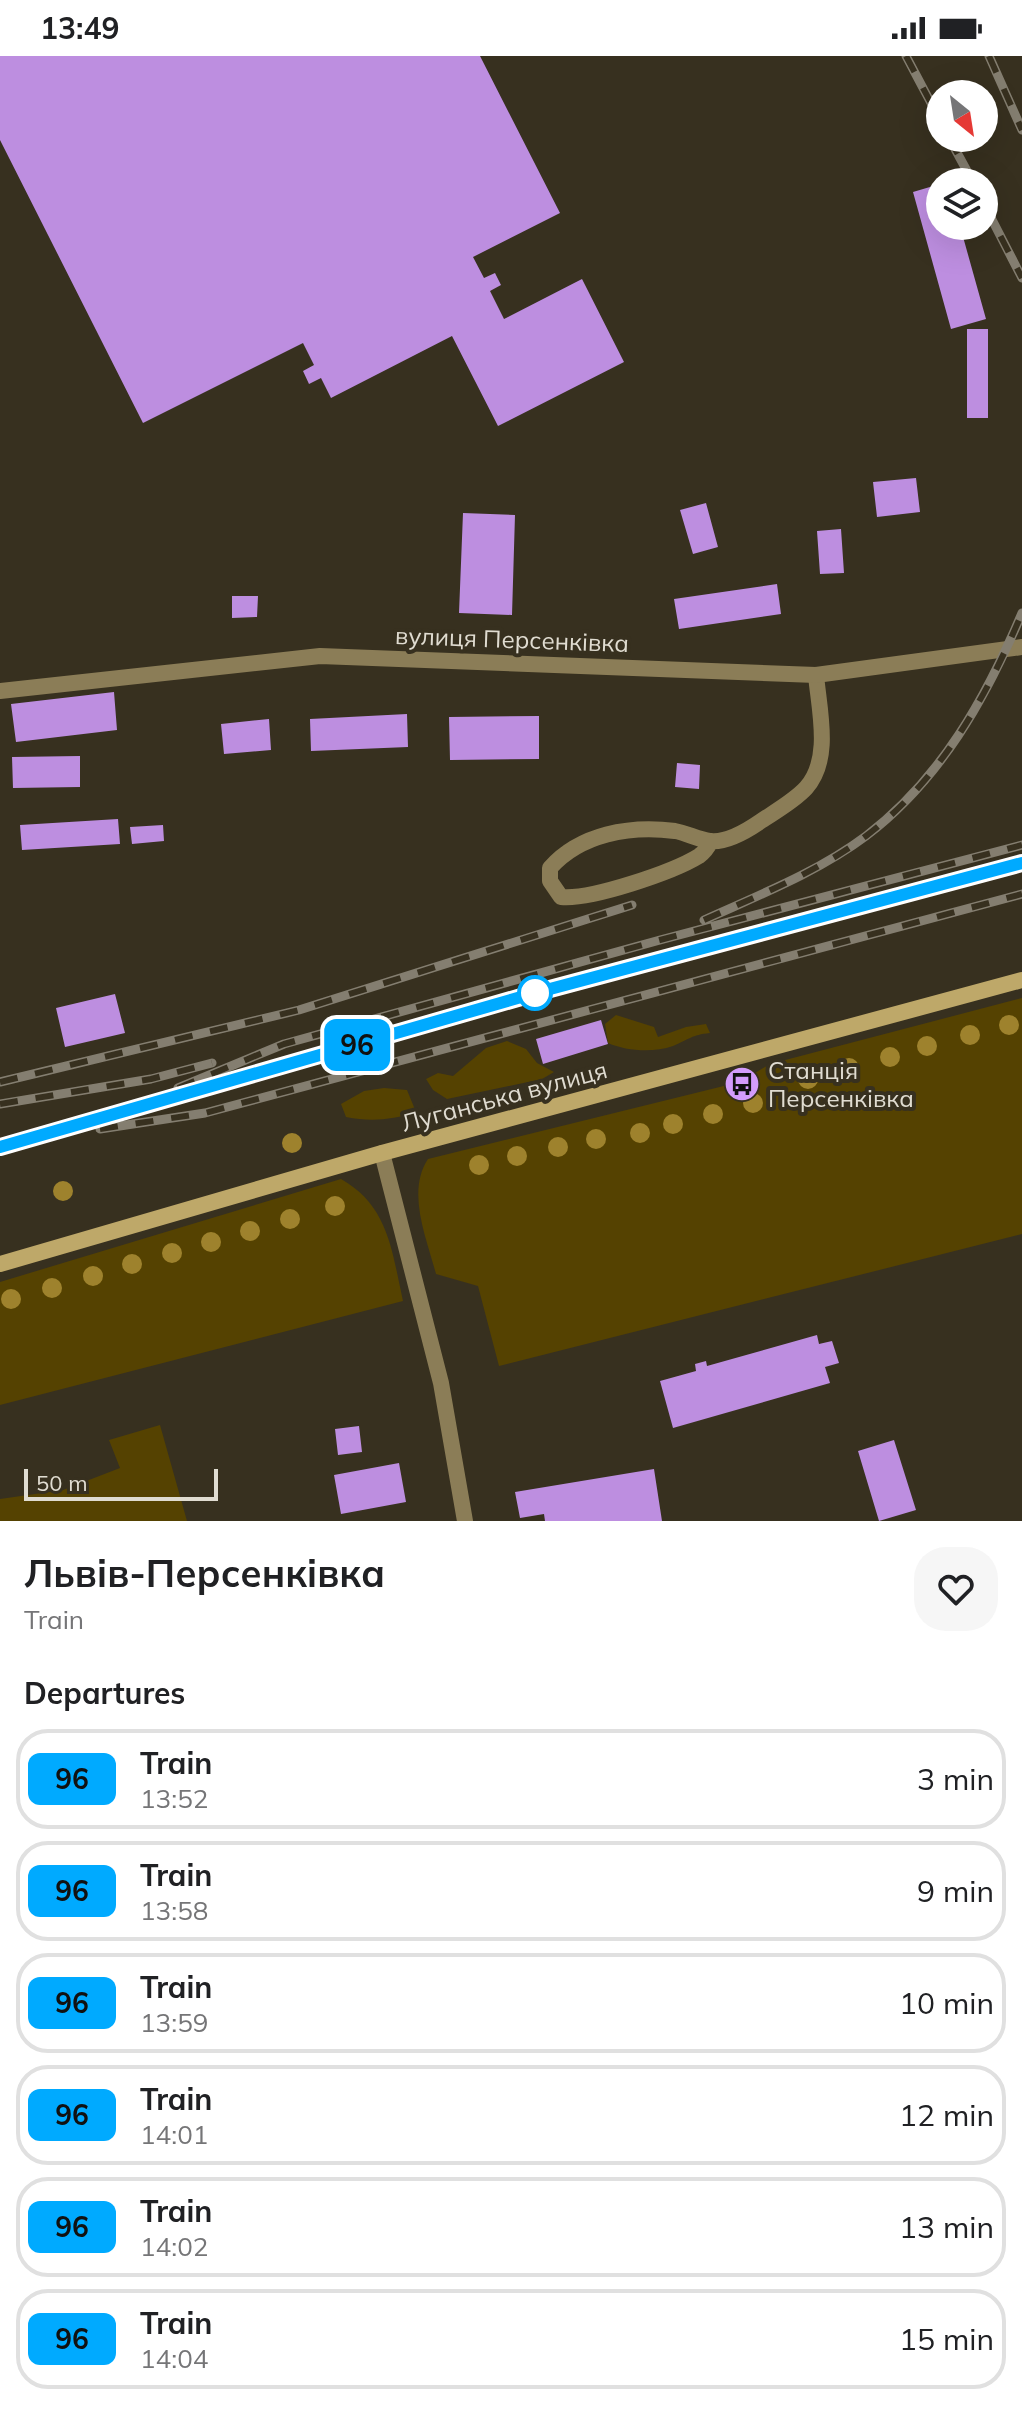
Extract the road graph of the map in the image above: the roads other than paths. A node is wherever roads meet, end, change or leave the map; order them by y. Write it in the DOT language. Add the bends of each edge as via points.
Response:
graph roads {
  1 [pos="1022,647"];
  2 [pos="816,675"];
  3 [pos="0,691"];
  4 [pos="711,841"];
  5 [pos="1022,980"];
  6 [pos="382,1153"];
  7 [pos="0,1264"];
  8 [pos="465,1521"];
  1 -- 2 [label="street, вулиця Персенківка"];
  2 -- 3 [label="street, вулиця Персенківка" via="320,656"];
  2 -- 4 [label="street" via="822,744 820,764 806,788 744,832"];
  4 -- 4 [label="street" via="670,830 601,836 562,854 550,868 550,881 561,897 584,897 672,869 703,854"];
  5 -- 6 [label="main road, Луганська вулиця"];
  6 -- 7 [label="main road, Луганська вулиця"];
  6 -- 8 [label="street" via="441,1383"];
}
